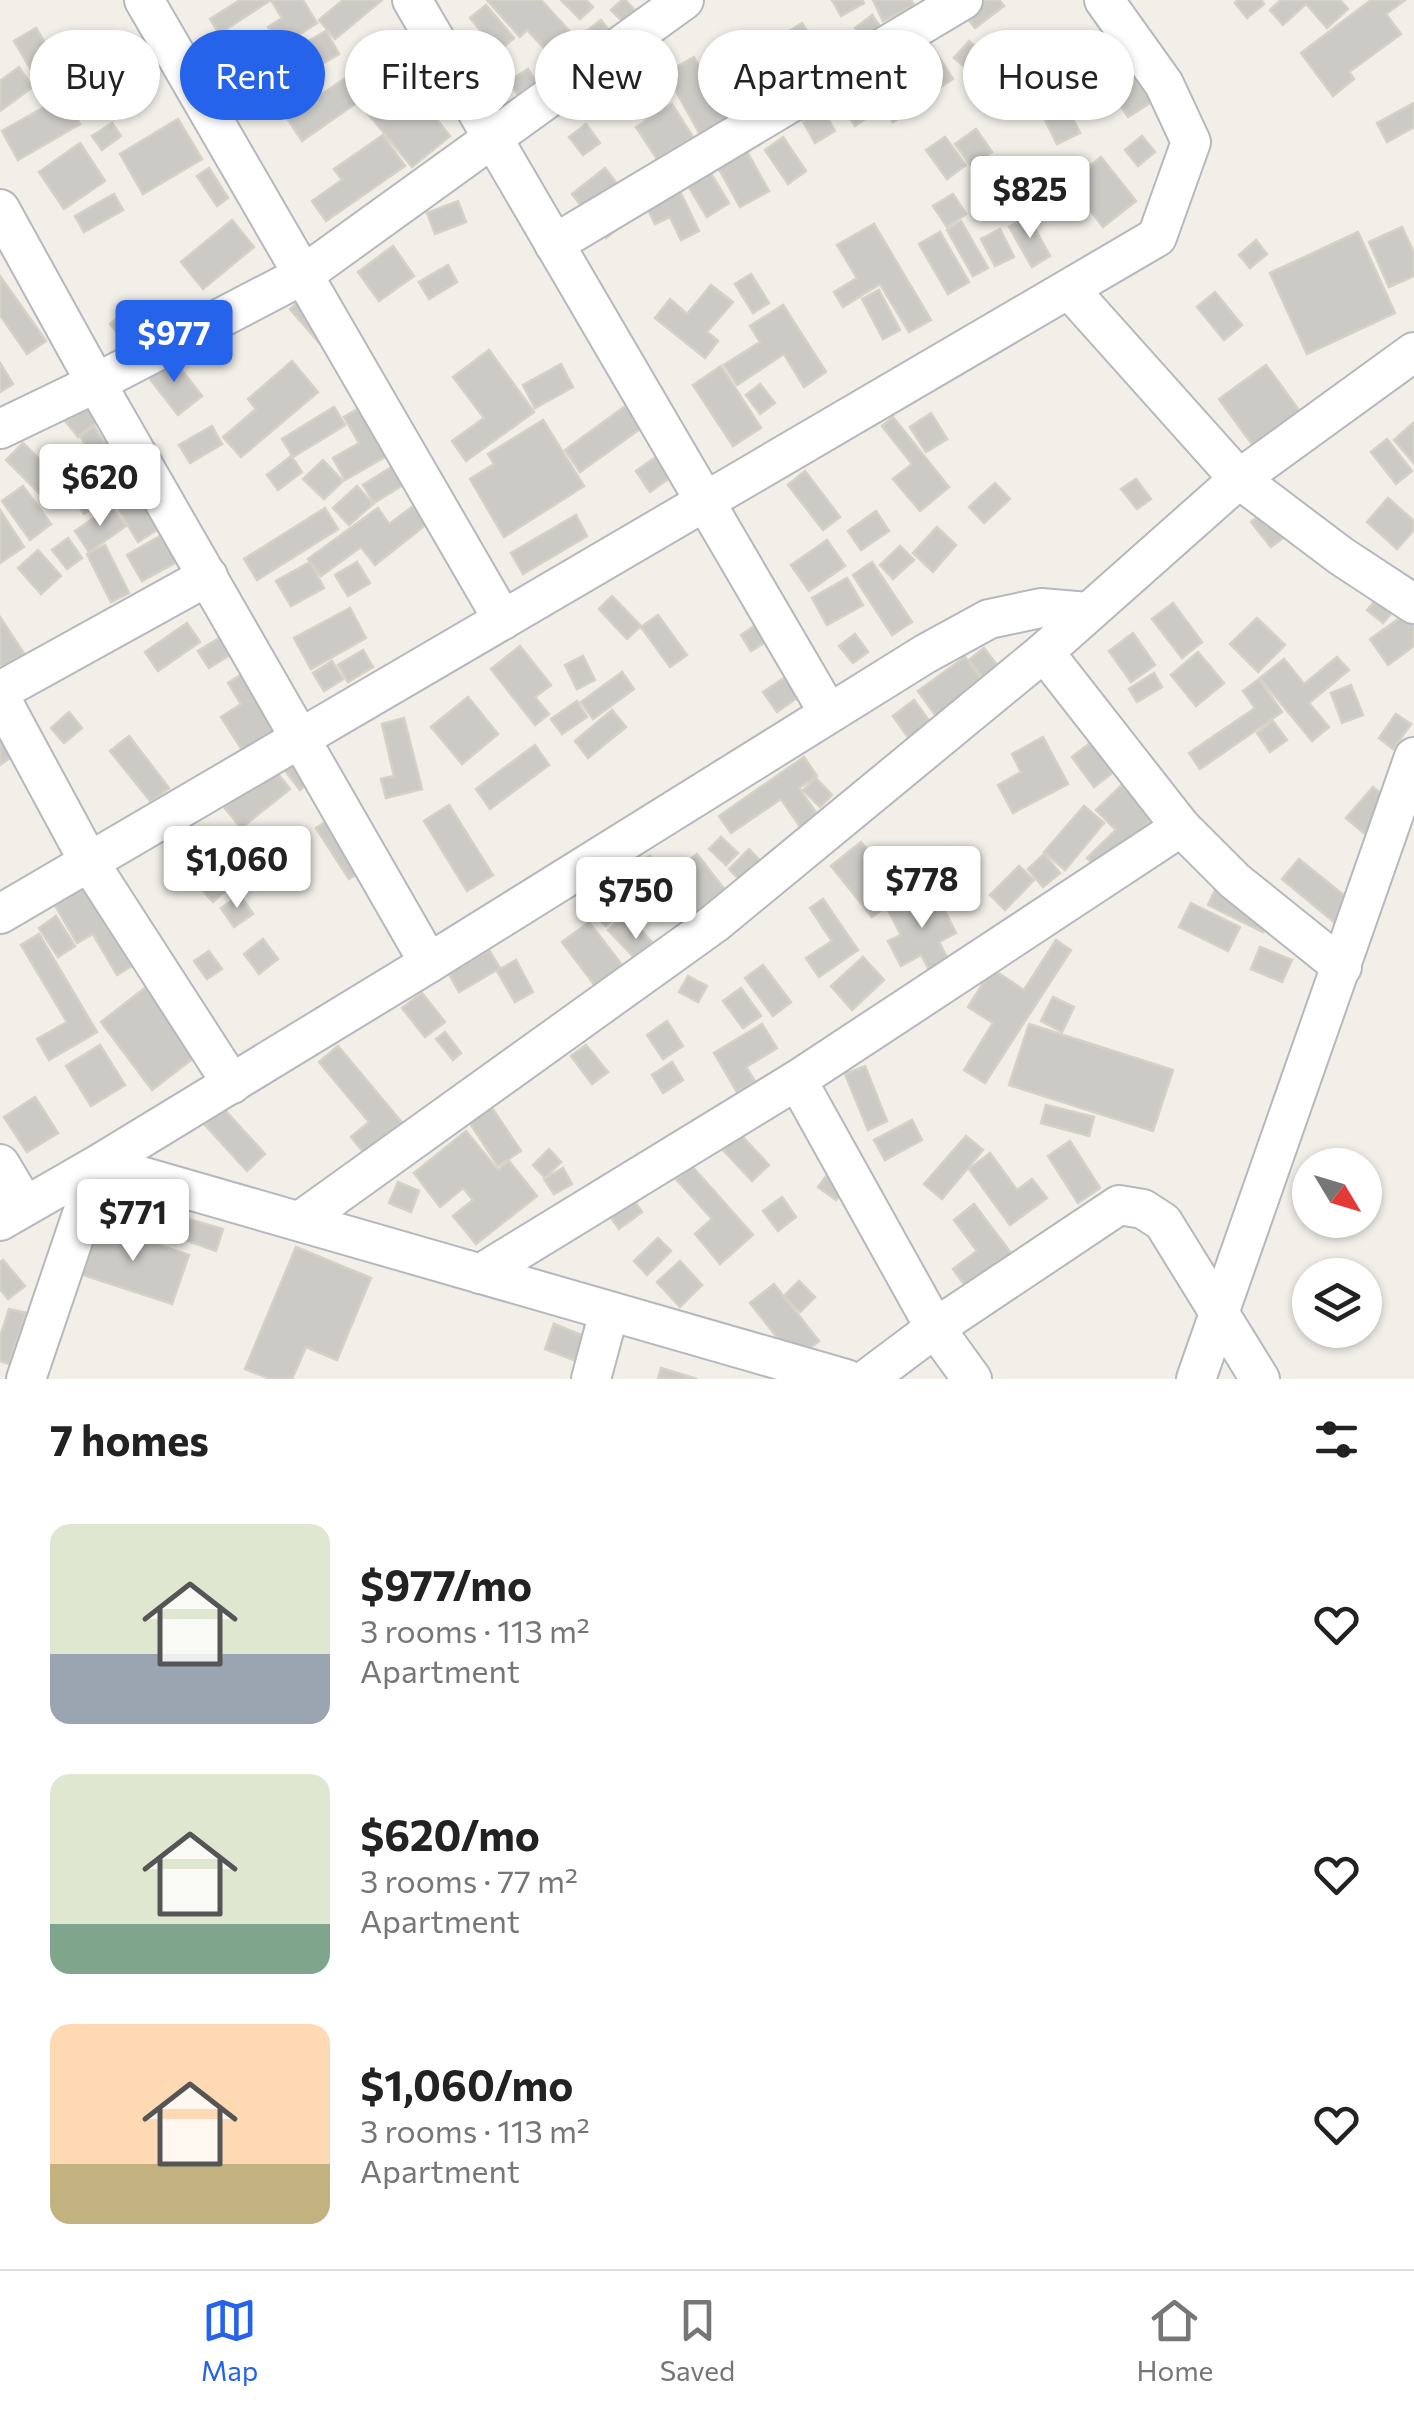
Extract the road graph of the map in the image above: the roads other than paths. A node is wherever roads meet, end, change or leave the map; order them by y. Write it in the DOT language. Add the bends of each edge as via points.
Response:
graph roads {
  1 [pos="144,0"];
  2 [pos="412,0"];
  3 [pos="684,0"];
  4 [pos="963,0"];
  5 [pos="1104,0"];
  6 [pos="493,139"];
  7 [pos="0,210"];
  8 [pos="554,244"];
  9 [pos="303,275"];
  10 [pos="1068,289"];
  11 [pos="1414,352"];
  12 [pos="96,383"];
  13 [pos="0,429"];
  14 [pos="1240,478"];
  15 [pos="705,502"];
  16 [pos="208,576"];
  17 [pos="1414,604"];
  18 [pos="1088,612"];
  19 [pos="503,620"];
  20 [pos="1044,652"];
  21 [pos="0,694"];
  22 [pos="828,712"];
  23 [pos="302,738"];
  24 [pos="1414,757"];
  25 [pos="1181,827"];
  26 [pos="89,862"];
  27 [pos="0,914"];
  28 [pos="429,962"];
  29 [pos="1342,967"];
  30 [pos="797,1080"];
  31 [pos="232,1084"];
  32 [pos="0,1164"];
  33 [pos="99,1164"];
  34 [pos="12,1214"];
  35 [pos="300,1221"];
  36 [pos="480,1274"];
  37 [pos="609,1312"];
  38 [pos="1219,1316"];
  39 [pos="934,1328"];
  40 [pos="26,1379"];
  41 [pos="591,1379"];
  42 [pos="846,1379"];
  43 [pos="868,1379"];
  44 [pos="972,1379"];
  45 [pos="1196,1379"];
  46 [pos="1260,1379"];
  1 -- 9 [label="street"];
  2 -- 6 [label="street"];
  3 -- 6 [label="street"];
  4 -- 8 [label="street"];
  5 -- 10 [label="street" via="1164,84 1191,142 1157,237"];
  6 -- 8 [label="street"];
  6 -- 9 [label="street"];
  7 -- 12 [label="street"];
  8 -- 15 [label="street"];
  9 -- 12 [label="street"];
  9 -- 19 [label="street"];
  10 -- 14 [label="street"];
  10 -- 15 [label="street"];
  11 -- 14 [label="street"];
  12 -- 13 [label="street"];
  12 -- 16 [label="street"];
  14 -- 17 [label="street"];
  14 -- 18 [label="street"];
  15 -- 19 [label="street"];
  15 -- 22 [label="street"];
  16 -- 21 [label="street"];
  16 -- 23 [label="street"];
  18 -- 20 [label="street"];
  18 -- 22 [label="street" via="1041,608 989,620"];
  19 -- 23 [label="street"];
  20 -- 25 [label="street"];
  20 -- 35 [label="street" via="715,923"];
  21 -- 26 [label="street"];
  22 -- 28 [label="street"];
  23 -- 26 [label="street"];
  23 -- 28 [label="street"];
  24 -- 29 [label="street"];
  25 -- 29 [label="street" via="1235,881"];
  25 -- 30 [label="street"];
  26 -- 27 [label="street"];
  26 -- 31 [label="street"];
  28 -- 31 [label="street"];
  29 -- 38 [label="street"];
  30 -- 36 [label="street"];
  30 -- 39 [label="street"];
  31 -- 33 [label="street"];
  32 -- 34 [label="street"];
  33 -- 34 [label="street"];
  33 -- 35 [label="street"];
  33 -- 40 [label="street"];
  35 -- 36 [label="street"];
  36 -- 37 [label="street"];
  37 -- 41 [label="street"];
  37 -- 42 [label="street"];
  38 -- 39 [label="street" via="1163,1222 1119,1205"];
  38 -- 45 [label="street"];
  38 -- 46 [label="street"];
  39 -- 43 [label="street"];
  39 -- 44 [label="street"];
}
